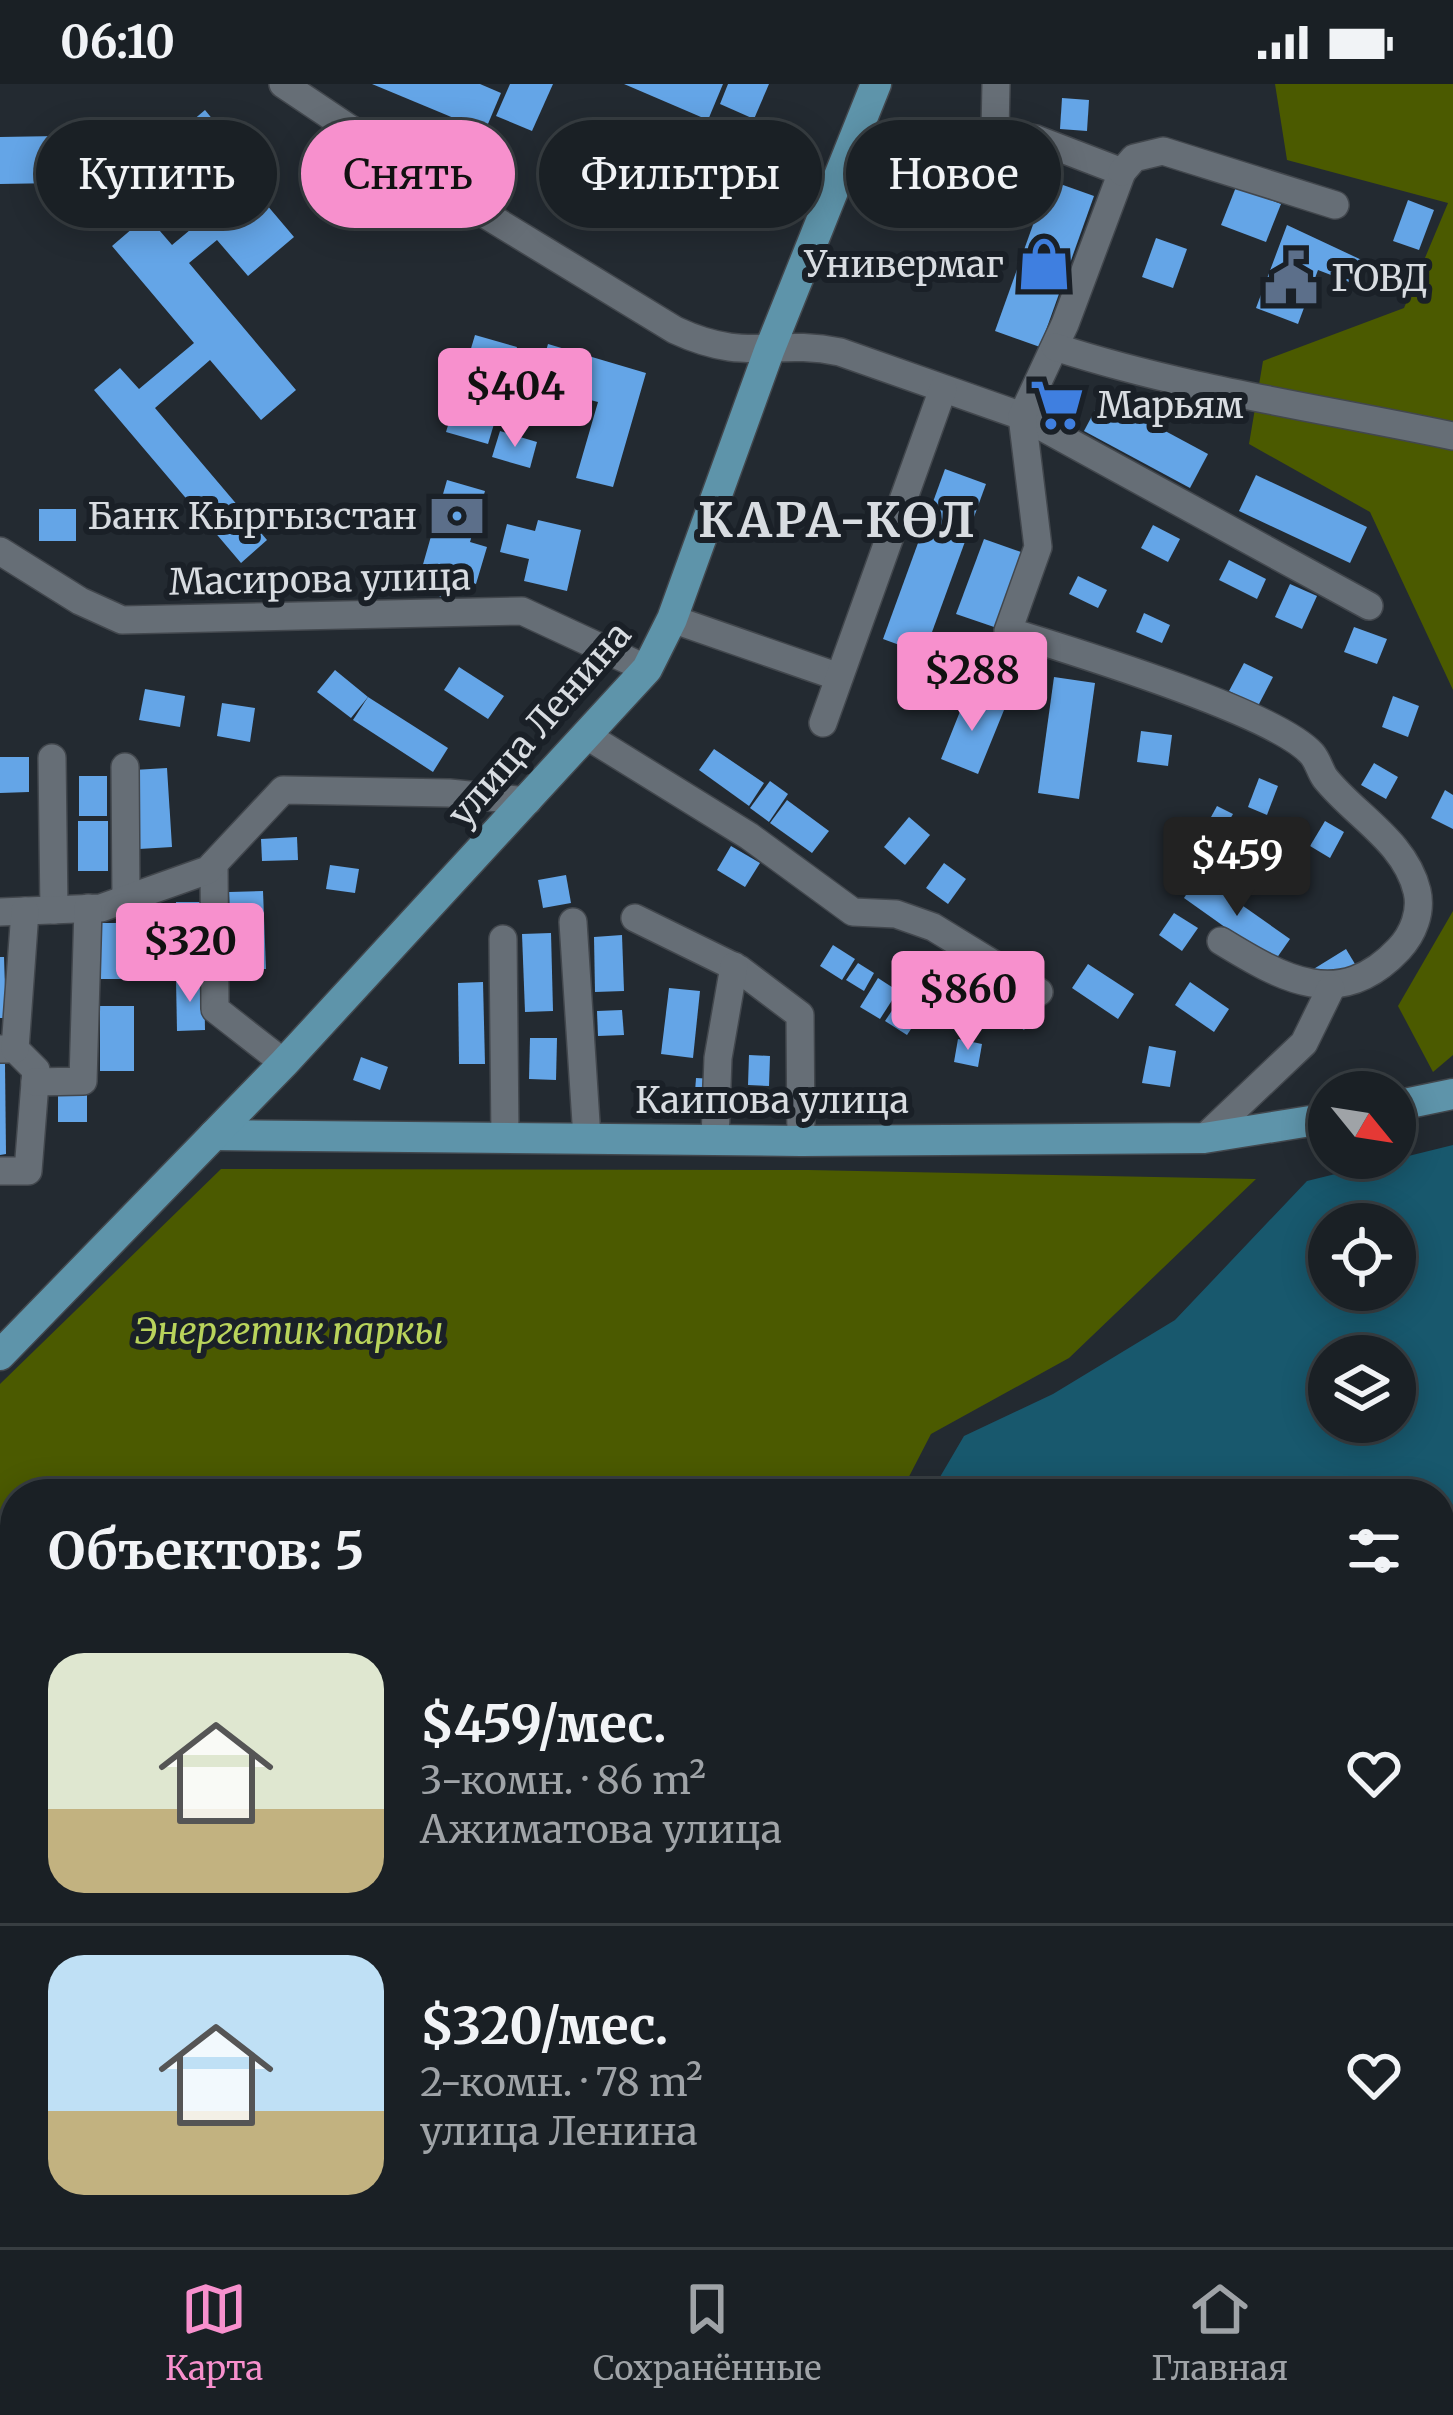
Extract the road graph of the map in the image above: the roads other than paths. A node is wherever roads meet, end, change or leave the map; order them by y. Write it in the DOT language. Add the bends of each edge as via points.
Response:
graph roads {
  1 [pos="283,84"];
  2 [pos="877,84"];
  3 [pos="996,84"];
  4 [pos="1122,172"];
  5 [pos="1335,205"];
  6 [pos="1055,347"];
  7 [pos="769,351"];
  8 [pos="944,389"];
  9 [pos="1022,416"];
  10 [pos="1453,436"];
  11 [pos="0,550"];
  12 [pos="1369,606"];
  13 [pos="672,619"];
  14 [pos="647,669"];
  15 [pos="839,676"];
  16 [pos="823,723"];
  17 [pos="590,737"];
  18 [pos="52,758"];
  19 [pos="125,767"];
  20 [pos="528,801"];
  21 [pos="214,864"];
  22 [pos="126,899"];
  23 [pos="88,908"];
  24 [pos="26,911"];
  25 [pos="635,918"];
  26 [pos="573,922"];
  27 [pos="503,939"];
  28 [pos="1221,941"];
  29 [pos="734,966"];
  30 [pos="1331,988"];
  31 [pos="1039,992"];
  32 [pos="8,1049"];
  33 [pos="284,1063"];
  34 [pos="35,1082"];
  35 [pos="1453,1094"];
  36 [pos="1416,1102"];
  37 [pos="1308,1121"];
  38 [pos="214,1135"];
  39 [pos="505,1137"];
  40 [pos="587,1138"];
  41 [pos="1204,1138"];
  42 [pos="715,1139"];
  43 [pos="801,1141"];
  44 [pos="0,1171"];
  45 [pos="0,1354"];
  1 -- 7 [label="street" via="675,330 715,349"];
  2 -- 7 [label="main road, улица Ленина"];
  3 -- 4 [label="street" via="995,132"];
  4 -- 5 [label="street" via="1134,158 1163,151"];
  4 -- 6 [label="street"];
  6 -- 9 [label="street"];
  6 -- 10 [label="street" via="1171,383"];
  7 -- 8 [label="street" via="840,352"];
  7 -- 13 [label="main road, улица Ленина"];
  8 -- 9 [label="street"];
  8 -- 15 [label="street"];
  9 -- 12 [label="street"];
  9 -- 30 [label="street" via="1038,547 1008,631 1203,699 1312,753 1324,778 1400,856 1418,892 1413,934 1378,971"];
  11 -- 14 [label="street, Масирова улица" via="122,620 522,611"];
  13 -- 14 [label="main road, улица Ленина"];
  13 -- 15 [label="street"];
  14 -- 17 [label="main road, улица Ленина"];
  15 -- 16 [label="street"];
  17 -- 20 [label="main road, улица Ленина"];
  17 -- 31 [label="street" via="853,912 896,914 933,928"];
  18 -- 24 [label="street"];
  19 -- 22 [label="street"];
  20 -- 21 [label="street" via="283,790"];
  20 -- 33 [label="main road, улица Ленина"];
  21 -- 22 [label="street"];
  21 -- 33 [label="street" via="215,1009"];
  22 -- 23 [label="street"];
  23 -- 24 [label="street"];
  23 -- 34 [label="street" via="83,1081"];
  24 -- 32 [label="street"];
  25 -- 29 [label="street"];
  26 -- 40 [label="street"];
  27 -- 39 [label="street"];
  28 -- 30 [label="street" via="1272,972"];
  29 -- 42 [label="street"];
  29 -- 43 [label="street" via="800,1015"];
  30 -- 41 [label="street" via="1304,1043"];
  32 -- 34 [label="street" via="36,1070"];
  33 -- 38 [label="main road, улица Ленина"];
  34 -- 44 [label="street" via="28,1171"];
  35 -- 36 [label="main road"];
  37 -- 41 [label="main road, Каипова улица"];
  38 -- 39 [label="main road, Каипова улица"];
  38 -- 45 [label="main road, улица Ленина"];
  39 -- 40 [label="main road, Каипова улица"];
  40 -- 42 [label="main road, Каипова улица"];
  41 -- 43 [label="main road, Каипова улица"];
  42 -- 43 [label="main road, Каипова улица"];
}
